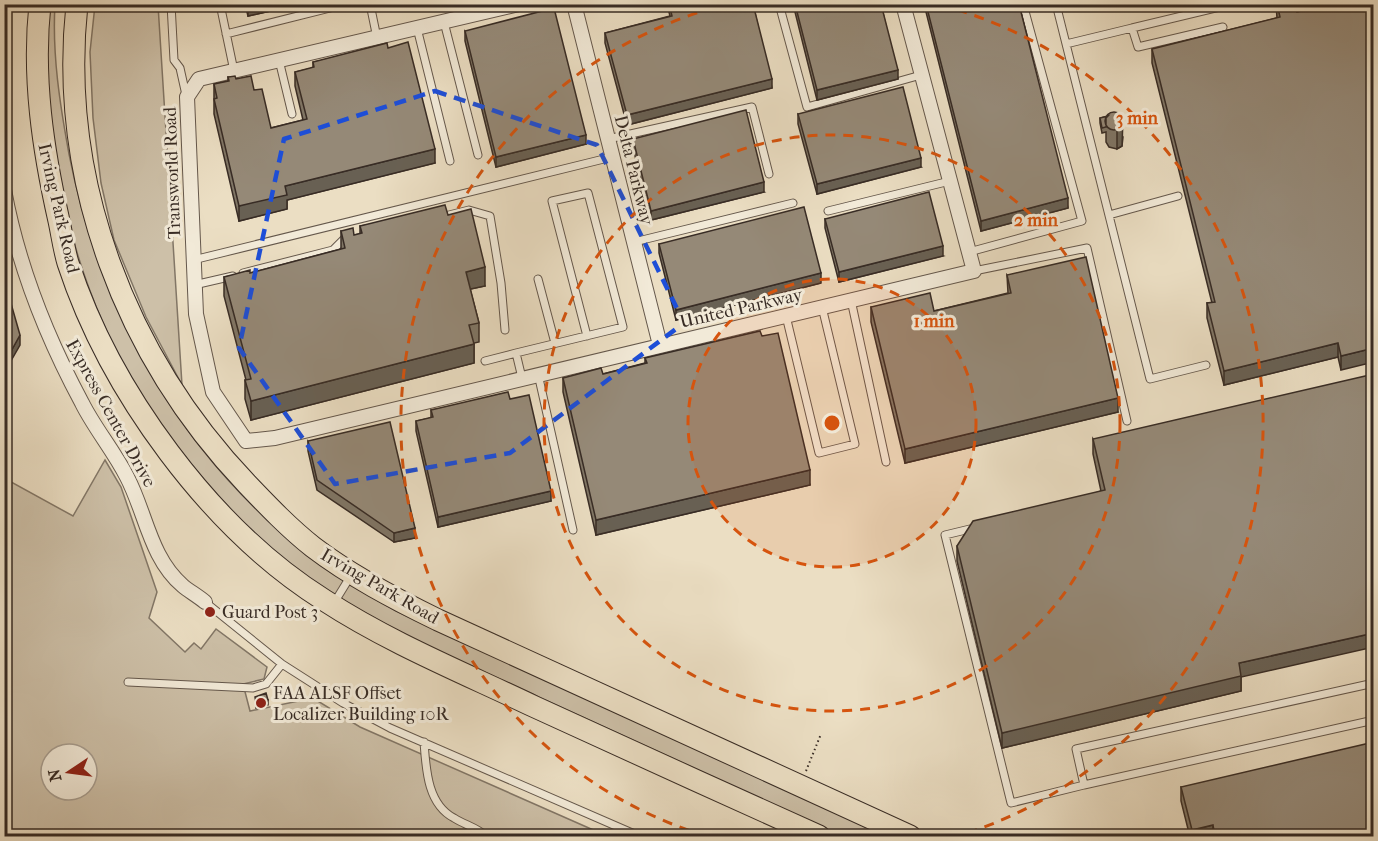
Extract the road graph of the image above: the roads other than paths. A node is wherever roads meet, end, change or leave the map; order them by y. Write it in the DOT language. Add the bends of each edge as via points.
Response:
graph roads {
  1 [pos="40,4"];
  2 [pos="77,4"];
  3 [pos="171,4"];
  4 [pos="220,4"];
  5 [pos="346,4"];
  6 [pos="369,4"];
  7 [pos="519,4"];
  8 [pos="574,4"];
  9 [pos="779,4"];
  10 [pos="903,4"];
  11 [pos="1023,4"];
  12 [pos="1056,4"];
  13 [pos="1232,4"];
  14 [pos="444,22"];
  15 [pos="1223,27"];
  16 [pos="417,28"];
  17 [pos="1132,28"];
  18 [pos="226,34"];
  19 [pos="377,38"];
  20 [pos="1066,44"];
  21 [pos="279,60"];
  22 [pos="234,71"];
  23 [pos="921,75"];
  24 [pos="187,98"];
  25 [pos="292,114"];
  26 [pos="608,139"];
  27 [pos="478,155"];
  28 [pos="612,157"];
  29 [pos="450,161"];
  30 [pos="769,174"];
  31 [pos="950,181"];
  32 [pos="4,190"];
  33 [pos="1178,196"];
  34 [pos="793,203"];
  35 [pos="828,211"];
  36 [pos="1109,215"];
  37 [pos="435,218"];
  38 [pos="354,238"];
  39 [pos="634,242"];
  40 [pos="969,252"];
  41 [pos="194,260"];
  42 [pos="974,271"];
  43 [pos="538,279"];
  44 [pos="194,285"];
  45 [pos="851,300"];
  46 [pos="822,307"];
  47 [pos="786,316"];
  48 [pos="505,330"];
  49 [pos="587,336"];
  50 [pos="555,343"];
  51 [pos="660,345"];
  52 [pos="516,353"];
  53 [pos="485,361"];
  54 [pos="1206,365"];
  55 [pos="538,374"];
  56 [pos="522,378"];
  57 [pos="1127,421"];
  58 [pos="246,441"];
  59 [pos="886,462"];
  60 [pos="977,527"];
  61 [pos="573,530"];
  62 [pos="352,573"];
  63 [pos="205,602"];
  64 [pos="333,606"];
  65 [pos="282,664"];
  66 [pos="128,682"];
  67 [pos="1374,683"];
  68 [pos="1374,720"];
  69 [pos="424,742"];
  70 [pos="1084,785"];
  71 [pos="486,837"];
  72 [pos="639,837"];
  73 [pos="819,837"];
  74 [pos="910,837"];
  1 -- 64 [label="main road, Irving Park Road" via="38,79 49,176 68,262 109,358 170,453 230,523 281,568"];
  2 -- 62 [label="main road, Irving Park Road" via="73,60 81,156 93,212 129,313 178,400 221,457 313,547"];
  3 -- 24 [label="lane" via="174,60 180,68"];
  4 -- 18 [label="lane"];
  5 -- 18 [label="lane"];
  6 -- 19 [label="lane"];
  7 -- 14 [label="street, Transworld Road"];
  8 -- 26 [label="street, Delta Parkway"];
  9 -- 23 [label="lane" via="807,106"];
  10 -- 23 [label="street"];
  11 -- 40 [label="lane" via="1082,221"];
  12 -- 20 [label="lane"];
  13 -- 17 [label="lane"];
  14 -- 16 [label="street, Transworld Road"];
  14 -- 27 [label="lane"];
  15 -- 17 [label="lane" via="1138,47"];
  16 -- 19 [label="street, Transworld Road"];
  16 -- 29 [label="lane"];
  17 -- 20 [label="lane"];
  18 -- 22 [label="lane"];
  19 -- 21 [label="street, Transworld Road"];
  20 -- 36 [label="lane"];
  21 -- 22 [label="street, Transworld Road"];
  21 -- 25 [label="lane"];
  22 -- 24 [label="street, Transworld Road" via="199,79"];
  23 -- 31 [label="street"];
  24 -- 41 [label="street, Transworld Road"];
  26 -- 28 [label="street, Delta Parkway"];
  26 -- 30 [label="lane" via="752,106"];
  28 -- 39 [label="street, Delta Parkway"];
  28 -- 41 [label="lane"];
  31 -- 35 [label="lane"];
  31 -- 40 [label="street"];
  32 -- 63 [label="street, Express Center Drive" via="32,293 64,371 127,475 155,549 182,585"];
  33 -- 36 [label="lane"];
  34 -- 39 [label="lane"];
  36 -- 54 [label="lane" via="1150,379"];
  37 -- 48 [label="lane" via="469,210 490,216"];
  38 -- 44 [label="lane" via="343,240 333,250"];
  39 -- 51 [label="street, Delta Parkway"];
  40 -- 42 [label="street"];
  41 -- 44 [label="street, Transworld Road"];
  42 -- 45 [label="street, United Parkway"];
  42 -- 57 [label="lane" via="1087,248"];
  43 -- 50 [label="lane"];
  44 -- 58 [label="street, Transworld Road" via="196,314 213,392"];
  45 -- 46 [label="street, United Parkway"];
  45 -- 59 [label="lane"];
  46 -- 47 [label="street, United Parkway"];
  46 -- 47 [label="lane" via="855,444 819,453"];
  47 -- 51 [label="street, United Parkway"];
  49 -- 49 [label="lane" via="623,327 588,193 552,201"];
  49 -- 50 [label="lane"];
  50 -- 52 [label="lane"];
  51 -- 55 [label="street, United Parkway"];
  52 -- 53 [label="lane"];
  52 -- 56 [label="lane"];
  55 -- 56 [label="street, United Parkway"];
  55 -- 61 [label="lane"];
  56 -- 58 [label="street, United Parkway" via="275,438"];
  60 -- 70 [label="lane" via="945,535 1011,803"];
  62 -- 64 [label="lane"];
  62 -- 74 [label="main road, Irving Park Road" via="438,620"];
  63 -- 65 [label="lane"];
  64 -- 73 [label="main road, Irving Park Road" via="392,639"];
  65 -- 66 [label="lane" via="266,684 253,688"];
  65 -- 69 [label="lane" via="343,703"];
  67 -- 70 [label="lane" via="1076,750"];
  68 -- 70 [label="lane"];
  69 -- 71 [label="lane" via="427,776 439,806 451,818 477,828"];
  69 -- 72 [label="lane"];
}
